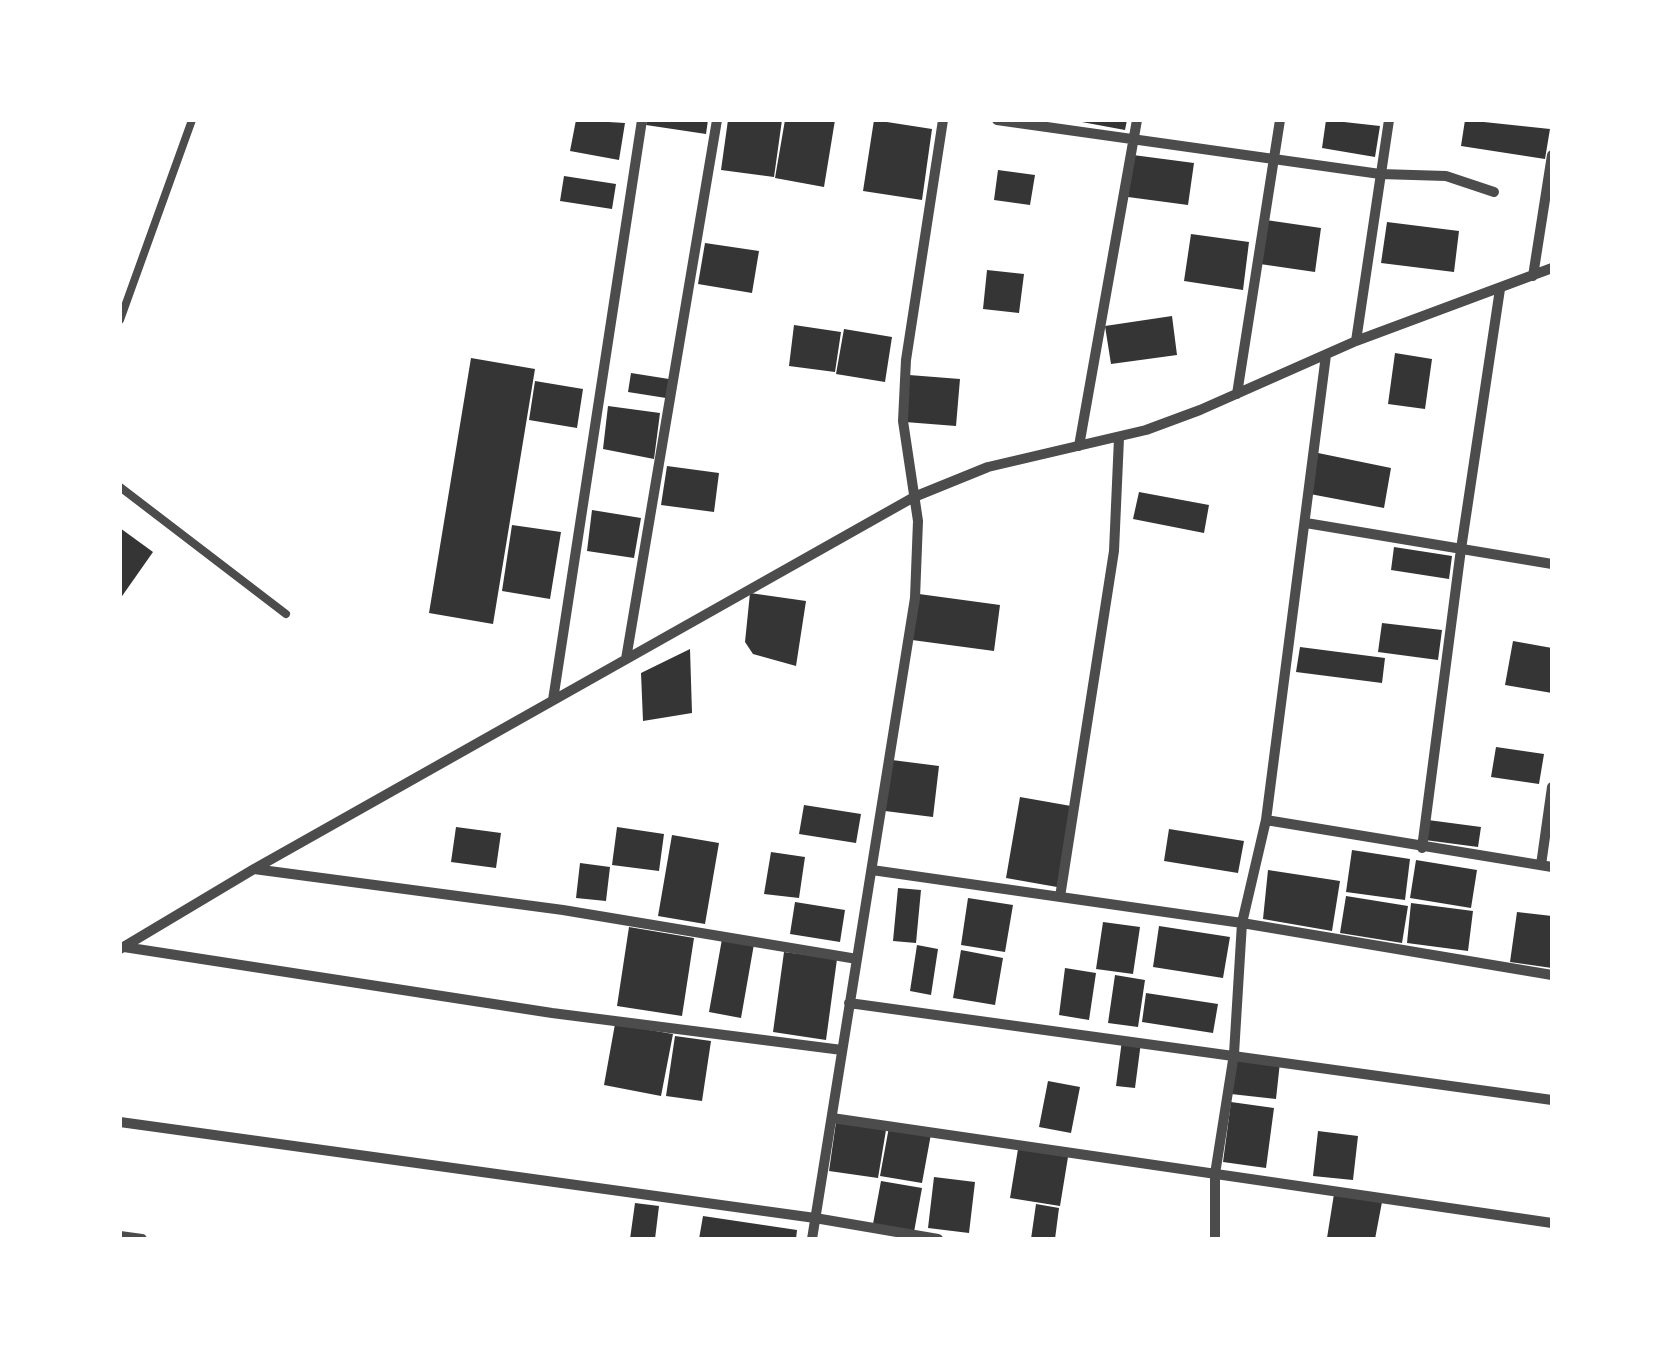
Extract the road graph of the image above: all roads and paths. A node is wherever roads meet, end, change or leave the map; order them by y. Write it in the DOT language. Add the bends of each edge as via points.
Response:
graph roads {
  1 [pos="192,120"];
  2 [pos="642,120"];
  3 [pos="718,120"];
  4 [pos="942,120"];
  5 [pos="996,120"];
  6 [pos="1137,120"];
  7 [pos="1280,120"];
  8 [pos="1388,120"];
  9 [pos="1133,138"];
  10 [pos="1552,155"];
  11 [pos="1273,158"];
  12 [pos="1380,174"];
  13 [pos="1494,192"];
  14 [pos="1552,268"];
  15 [pos="1533,276"];
  16 [pos="1500,290"];
  17 [pos="120,320"];
  18 [pos="1356,342"];
  19 [pos="1326,355"];
  20 [pos="1237,394"];
  21 [pos="1119,438"];
  22 [pos="1079,446"];
  23 [pos="120,487"];
  24 [pos="914,497"];
  25 [pos="1306,523"];
  26 [pos="1460,549"];
  27 [pos="1552,564"];
  28 [pos="286,614"];
  29 [pos="626,659"];
  30 [pos="553,700"];
  31 [pos="1552,787"];
  32 [pos="1266,820"];
  33 [pos="1422,848"];
  34 [pos="1546,866"];
  35 [pos="254,869"];
  36 [pos="872,870"];
  37 [pos="1060,897"];
  38 [pos="1242,923"];
  39 [pos="122,948"];
  40 [pos="857,958"];
  41 [pos="1552,975"];
  42 [pos="849,1003"];
  43 [pos="842,1050"];
  44 [pos="1234,1054"];
  45 [pos="1552,1100"];
  46 [pos="832,1118"];
  47 [pos="120,1122"];
  48 [pos="1215,1174"];
  49 [pos="815,1218"];
  50 [pos="1552,1222"];
  51 [pos="120,1236"];
  52 [pos="142,1239"];
  53 [pos="812,1239"];
  54 [pos="938,1239"];
  55 [pos="1215,1239"];
  1 -- 17 [label="lane"];
  2 -- 30 [label="street"];
  3 -- 29 [label="street"];
  4 -- 24 [label="street" via="906,360 903,421"];
  5 -- 9 [label="street"];
  6 -- 9 [label="street"];
  7 -- 11 [label="street"];
  8 -- 12 [label="street"];
  9 -- 11 [label="street"];
  9 -- 22 [label="street"];
  10 -- 15 [label="street"];
  11 -- 12 [label="street"];
  11 -- 20 [label="street"];
  12 -- 13 [label="street" via="1446,176"];
  12 -- 18 [label="street"];
  14 -- 15 [label="street"];
  15 -- 16 [label="street"];
  16 -- 18 [label="street"];
  16 -- 26 [label="street"];
  18 -- 19 [label="street"];
  19 -- 20 [label="street"];
  19 -- 25 [label="street"];
  20 -- 21 [label="street"];
  21 -- 22 [label="street"];
  21 -- 37 [label="street" via="1114,551"];
  22 -- 24 [label="street" via="988,468"];
  23 -- 28 [label="lane"];
  24 -- 29 [label="street"];
  24 -- 36 [label="street" via="915,598"];
  25 -- 26 [label="street"];
  25 -- 32 [label="street"];
  26 -- 27 [label="street"];
  26 -- 33 [label="street"];
  29 -- 30 [label="street"];
  30 -- 35 [label="street"];
  31 -- 34 [label="street"];
  32 -- 33 [label="street"];
  32 -- 38 [label="street"];
  33 -- 34 [label="street"];
  35 -- 39 [label="street"];
  35 -- 40 [label="street"];
  36 -- 37 [label="street"];
  36 -- 40 [label="street"];
  37 -- 38 [label="street"];
  38 -- 41 [label="street"];
  38 -- 44 [label="street"];
  39 -- 43 [label="street"];
  40 -- 42 [label="street"];
  42 -- 43 [label="street"];
  42 -- 44 [label="street"];
  43 -- 46 [label="street"];
  44 -- 45 [label="street"];
  44 -- 48 [label="street"];
  46 -- 48 [label="street"];
  46 -- 49 [label="street"];
  47 -- 49 [label="street"];
  48 -- 50 [label="street"];
  48 -- 55 [label="street"];
  49 -- 53 [label="street"];
  49 -- 54 [label="street"];
  51 -- 52 [label="street"];
}
